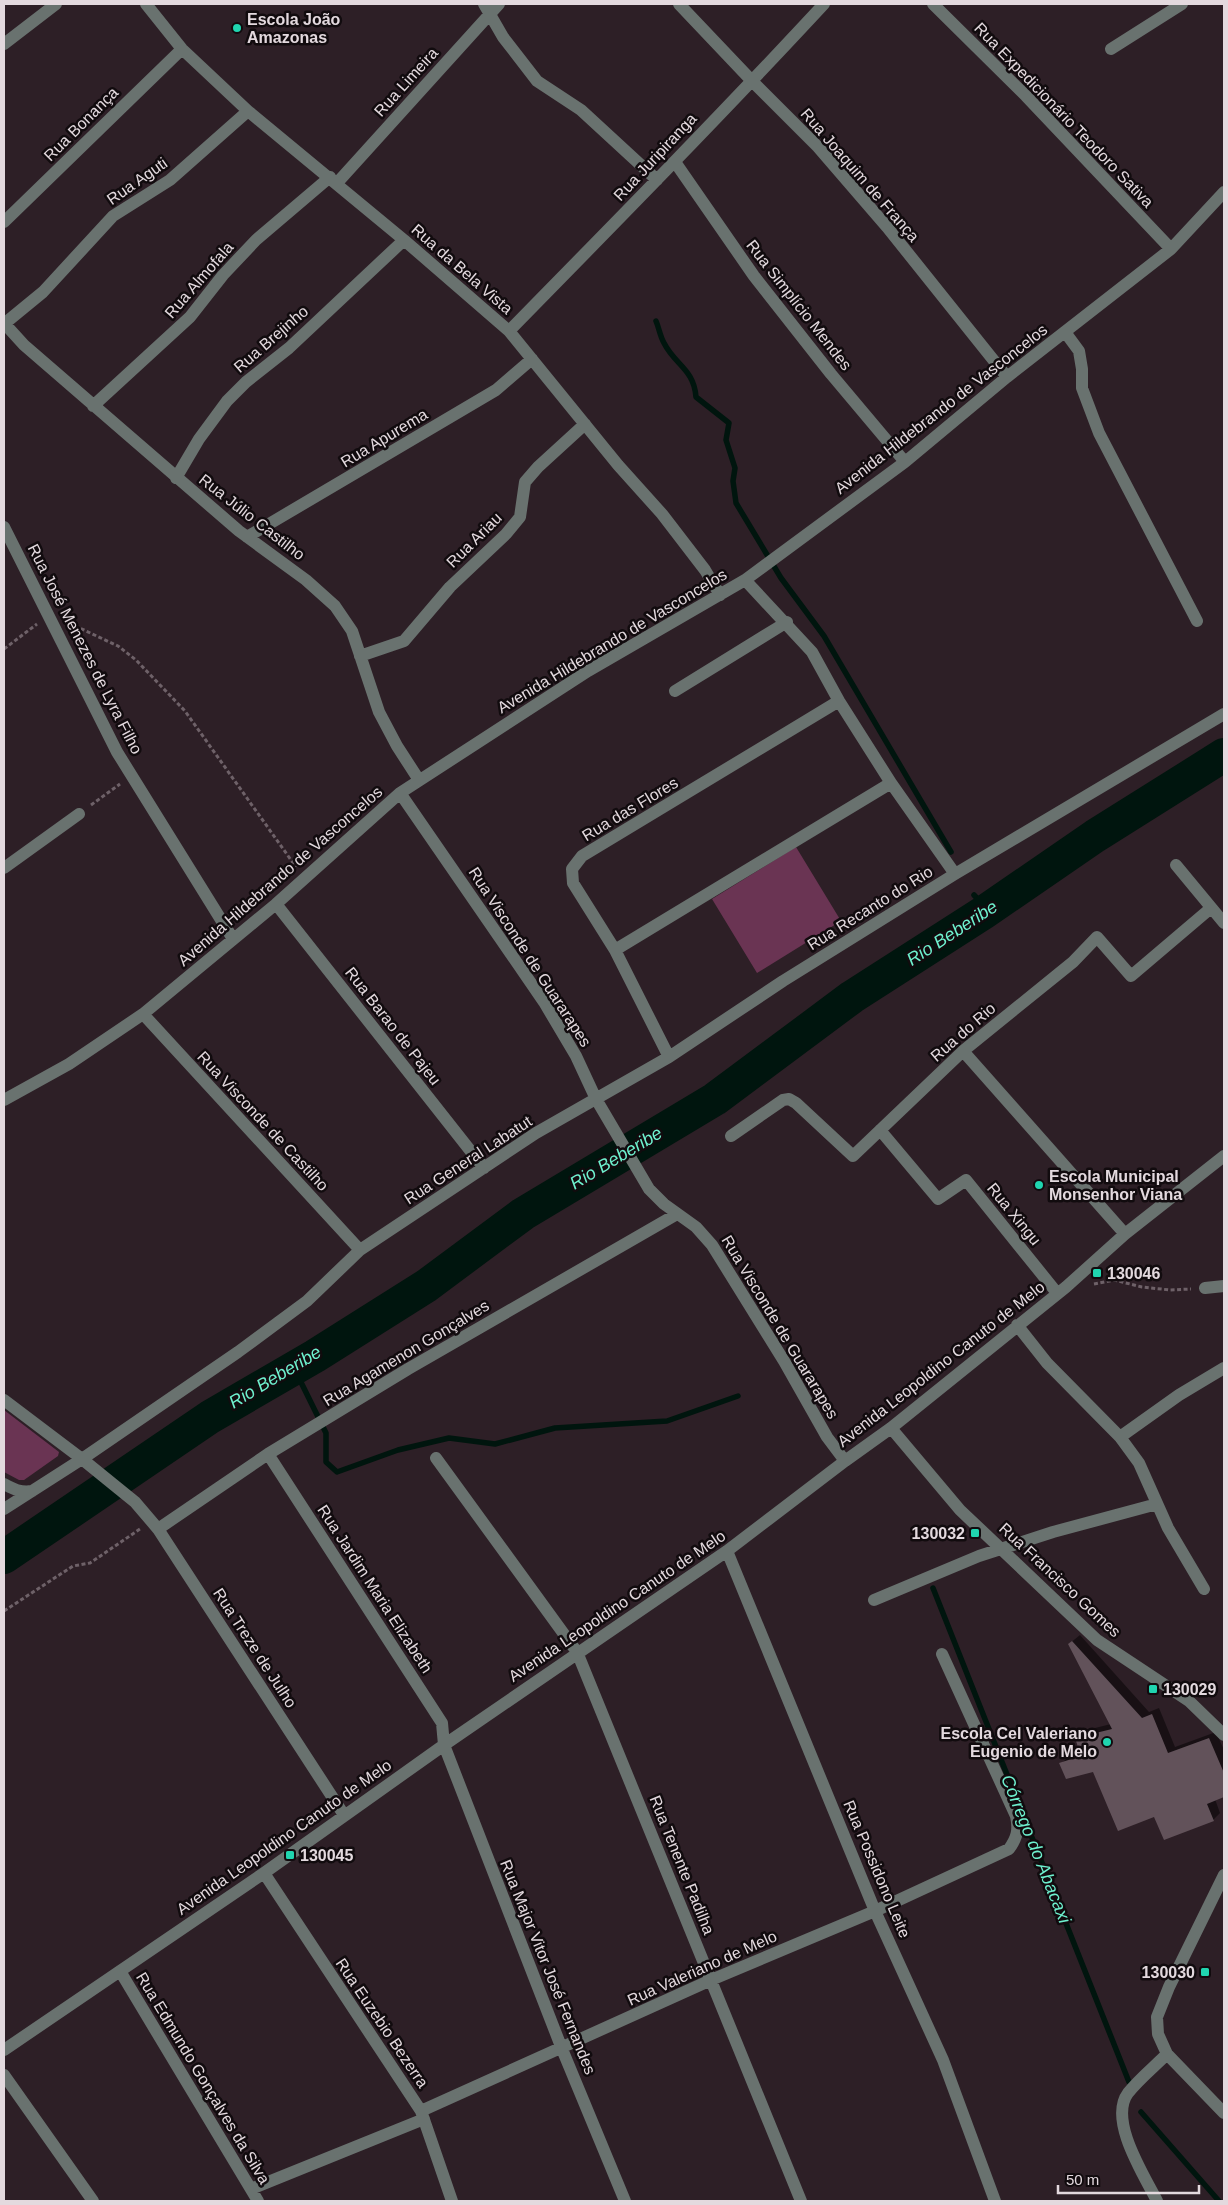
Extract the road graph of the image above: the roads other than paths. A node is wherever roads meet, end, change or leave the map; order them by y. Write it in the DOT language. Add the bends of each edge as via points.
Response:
graph roads {
  1 [pos="56,4"];
  2 [pos="146,4"];
  3 [pos="499,4"];
  4 [pos="679,4"];
  5 [pos="824,4"];
  6 [pos="933,4"];
  7 [pos="1182,4"];
  8 [pos="487,9"];
  9 [pos="4,44"];
  10 [pos="182,49"];
  11 [pos="1111,49"];
  12 [pos="752,81"];
  13 [pos="248,110"];
  14 [pos="675,162"];
  15 [pos="333,180"];
  16 [pos="657,180"];
  17 [pos="1224,192"];
  18 [pos="4,222"];
  19 [pos="404,240"];
  20 [pos="1171,250"];
  21 [pos="4,324"];
  22 [pos="509,331"];
  23 [pos="1065,332"];
  24 [pos="532,359"];
  25 [pos="1007,376"];
  26 [pos="93,406"];
  27 [pos="585,424"];
  28 [pos="905,462"];
  29 [pos="176,478"];
  30 [pos="4,527"];
  31 [pos="247,537"];
  32 [pos="746,580"];
  33 [pos="720,595"];
  34 [pos="1198,621"];
  35 [pos="786,622"];
  36 [pos="360,656"];
  37 [pos="675,691"];
  38 [pos="839,701"];
  39 [pos="1224,714"];
  40 [pos="419,780"];
  41 [pos="891,783"];
  42 [pos="400,793"];
  43 [pos="79,814"];
  44 [pos="1176,865"];
  45 [pos="4,868"];
  46 [pos="955,874"];
  47 [pos="276,904"];
  48 [pos="1211,908"];
  49 [pos="1224,923"];
  50 [pos="233,939"];
  51 [pos="615,950"];
  52 [pos="143,1014"];
  53 [pos="963,1051"];
  54 [pos="669,1057"];
  55 [pos="596,1099"];
  56 [pos="4,1100"];
  57 [pos="880,1130"];
  58 [pos="731,1136"];
  59 [pos="1224,1156"];
  60 [pos="484,1168"];
  61 [pos="677,1214"];
  62 [pos="1125,1234"];
  63 [pos="360,1250"];
  64 [pos="1224,1286"];
  65 [pos="1205,1288"];
  66 [pos="1061,1290"];
  67 [pos="1017,1325"];
  68 [pos="1224,1368"];
  69 [pos="4,1400"];
  70 [pos="892,1428"];
  71 [pos="1120,1437"];
  72 [pos="268,1454"];
  73 [pos="436,1458"];
  74 [pos="82,1459"];
  75 [pos="844,1461"];
  76 [pos="4,1484"];
  77 [pos="33,1491"];
  78 [pos="1157,1504"];
  79 [pos="4,1509"];
  80 [pos="154,1525"];
  81 [pos="1002,1549"];
  82 [pos="727,1550"];
  83 [pos="1204,1588"];
  84 [pos="874,1600"];
  85 [pos="577,1652"];
  86 [pos="942,1654"];
  87 [pos="1224,1735"];
  88 [pos="444,1745"];
  89 [pos="344,1815"];
  90 [pos="264,1873"];
  91 [pos="1224,1875"];
  92 [pos="875,1911"];
  93 [pos="120,1971"];
  94 [pos="711,1980"];
  95 [pos="562,2048"];
  96 [pos="4,2050"];
  97 [pos="1166,2054"];
  98 [pos="4,2075"];
  99 [pos="1224,2113"];
  100 [pos="422,2115"];
  101 [pos="251,2189"];
  102 [pos="93,2201"];
  103 [pos="258,2201"];
  104 [pos="452,2201"];
  105 [pos="625,2201"];
  106 [pos="801,2201"];
  107 [pos="995,2201"];
  108 [pos="1157,2201"];
  1 -- 9 [label="street"];
  2 -- 10 [label="street, Rua da Bela Vista"];
  3 -- 8 [label="street, Rua Limeira"];
  4 -- 12 [label="street, Rua Joaquim de França"];
  5 -- 12 [label="street, Rua Juripiranga"];
  6 -- 20 [label="street, Rua Expedicionário Teodoro Sativa" via="1026,96"];
  7 -- 11 [label="street"];
  8 -- 15 [label="street, Rua Limeira"];
  8 -- 16 [label="street" via="503,37 537,81 581,110"];
  10 -- 13 [label="street, Rua da Bela Vista"];
  10 -- 18 [label="street, Rua Bonança"];
  12 -- 14 [label="street, Rua Juripiranga"];
  12 -- 25 [label="street, Rua Joaquim de França" via="818,147"];
  13 -- 15 [label="street, Rua da Bela Vista"];
  13 -- 21 [label="street, Rua Aguti" via="170,180 113,216 43,292"];
  14 -- 16 [label="street, Rua Juripiranga"];
  14 -- 28 [label="street, Rua Simplício Mendes" via="754,276"];
  15 -- 19 [label="street, Rua da Bela Vista"];
  15 -- 26 [label="street, Rua Almofala" via="256,240 190,317"];
  16 -- 22 [label="street, Rua Juripiranga"];
  17 -- 20 [label="street, Avenida Hildebrando de Vasconcelos"];
  19 -- 22 [label="street, Rua da Bela Vista"];
  19 -- 29 [label="street, Rua Brejinho" via="289,348 227,401"];
  20 -- 23 [label="street, Avenida Hildebrando de Vasconcelos"];
  21 -- 26 [label="street, Rua Júlio Castilho"];
  22 -- 24 [label="street, Rua da Bela Vista"];
  23 -- 25 [label="street, Avenida Hildebrando de Vasconcelos"];
  23 -- 34 [label="street" via="1078,351 1082,388 1099,433"];
  24 -- 27 [label="street, Rua da Bela Vista"];
  24 -- 31 [label="street, Rua Apurema" via="496,390"];
  25 -- 28 [label="street, Avenida Hildebrando de Vasconcelos"];
  26 -- 29 [label="street, Rua Júlio Castilho"];
  27 -- 33 [label="street, Rua da Bela Vista" via="662,514"];
  27 -- 36 [label="street, Rua Ariau" via="525,482 520,517 511,528 450,587 404,641"];
  28 -- 32 [label="street, Avenida Hildebrando de Vasconcelos"];
  29 -- 31 [label="street, Rua Júlio Castilho"];
  30 -- 50 [label="street, Rua José Menezes de Lyra Filho" via="117,752"];
  31 -- 36 [label="street, Rua Júlio Castilho" via="306,580 335,606 352,631"];
  32 -- 33 [label="street, Avenida Hildebrando de Vasconcelos"];
  32 -- 35 [label="street, Rua Recanto do Rio"];
  33 -- 40 [label="street, Avenida Hildebrando de Vasconcelos" via="588,671"];
  35 -- 37 [label="street"];
  35 -- 38 [label="street, Rua Recanto do Rio" via="812,652"];
  36 -- 40 [label="street, Rua Júlio Castilho" via="379,712"];
  38 -- 41 [label="street, Rua Recanto do Rio"];
  38 -- 51 [label="street, Rua das Flores" via="582,856 572,869 573,883"];
  39 -- 46 [label="street"];
  40 -- 42 [label="street, Avenida Hildebrando de Vasconcelos"];
  41 -- 46 [label="street, Rua Recanto do Rio"];
  41 -- 51 [label="street"];
  42 -- 47 [label="street, Avenida Hildebrando de Vasconcelos"];
  42 -- 55 [label="street, Rua Visconde de Guararapes" via="544,1002 584,1069"];
  43 -- 45 [label="street"];
  44 -- 48 [label="street"];
  46 -- 54 [label="street, Rua Recanto do Rio" via="783,981"];
  47 -- 50 [label="street, Avenida Hildebrando de Vasconcelos"];
  47 -- 60 [label="street, Rua Barao de Pajeu"];
  48 -- 49 [label="street"];
  48 -- 53 [label="street, Rua do Rio" via="1131,976 1097,937 1073,962"];
  50 -- 52 [label="street, Avenida Hildebrando de Vasconcelos"];
  51 -- 54 [label="street, Rua das Flores"];
  52 -- 56 [label="street, Avenida Hildebrando de Vasconcelos" via="69,1064"];
  52 -- 63 [label="street, Rua Visconde de Castilho"];
  53 -- 57 [label="street, Rua do Rio"];
  53 -- 62 [label="street"];
  54 -- 55 [label="street, Rua Recanto do Rio"];
  55 -- 60 [label="street, Rua General Labatut" via="536,1133"];
  55 -- 61 [label="street, Rua Visconde de Guararapes" via="649,1189"];
  57 -- 58 [label="street, Rua do Rio" via="853,1156 790,1099 783,1100"];
  57 -- 66 [label="street, Rua Xingu" via="938,1199 966,1180"];
  59 -- 62 [label="street, Avenida Leopoldino Canuto de Melo"];
  60 -- 63 [label="street, Rua General Labatut"];
  61 -- 72 [label="street, Rua Agamenon Gonçalves"];
  61 -- 75 [label="street, Rua Visconde de Guararapes" via="696,1227 712,1245"];
  62 -- 66 [label="street, Avenida Leopoldino Canuto de Melo"];
  63 -- 74 [label="street, Rua General Labatut" via="307,1301"];
  64 -- 65 [label="street"];
  66 -- 67 [label="street, Avenida Leopoldino Canuto de Melo"];
  67 -- 70 [label="street, Avenida Leopoldino Canuto de Melo"];
  67 -- 71 [label="street" via="1048,1363"];
  68 -- 71 [label="street"];
  69 -- 74 [label="street, Rua Treze de Julho"];
  70 -- 75 [label="street, Avenida Leopoldino Canuto de Melo"];
  70 -- 81 [label="street, Rua Francisco Gomes" via="953,1503"];
  71 -- 78 [label="street" via="1139,1463"];
  72 -- 80 [label="street, Rua Agamenon Gonçalves"];
  72 -- 88 [label="street, Rua Jardim Maria Elizabeth" via="442,1723"];
  73 -- 85 [label="street, Rua Tenente Padilha"];
  74 -- 77 [label="street, Rua General Labatut"];
  74 -- 80 [label="street, Rua Treze de Julho" via="135,1502"];
  75 -- 82 [label="street, Avenida Leopoldino Canuto de Melo"];
  76 -- 77 [label="street" via="24,1492"];
  77 -- 79 [label="street, Rua General Labatut"];
  78 -- 81 [label="street"];
  78 -- 83 [label="street"];
  80 -- 89 [label="street, Rua Treze de Julho"];
  81 -- 84 [label="street" via="966,1560"];
  81 -- 87 [label="street, Rua Francisco Gomes" via="1097,1640 1190,1701"];
  82 -- 85 [label="street, Avenida Leopoldino Canuto de Melo"];
  82 -- 92 [label="street, Rua Possidono Leite"];
  85 -- 88 [label="street, Avenida Leopoldino Canuto de Melo"];
  85 -- 94 [label="street, Rua Tenente Padilha"];
  86 -- 92 [label="street, Rua Valeriano de Melo" via="1016,1816 1016,1840 1009,1849"];
  88 -- 89 [label="street, Avenida Leopoldino Canuto de Melo"];
  88 -- 95 [label="street, Rua Major Vitor José Fernandes"];
  89 -- 90 [label="street, Avenida Leopoldino Canuto de Melo"];
  90 -- 93 [label="street, Avenida Leopoldino Canuto de Melo"];
  90 -- 100 [label="street, Rua Euzebio Bezerra"];
  91 -- 97 [label="street" via="1157,2017 1158,2034"];
  92 -- 94 [label="street, Rua Valeriano de Melo"];
  92 -- 107 [label="street, Rua Possidono Leite" via="943,2060"];
  93 -- 96 [label="street, Avenida Leopoldino Canuto de Melo"];
  93 -- 101 [label="street, Rua Edmundo Gonçalves da Silva"];
  94 -- 95 [label="street, Rua Valeriano de Melo"];
  94 -- 106 [label="street, Rua Tenente Padilha"];
  95 -- 100 [label="street, Rua Valeriano de Melo"];
  95 -- 105 [label="street, Rua Major Vitor José Fernandes"];
  97 -- 99 [label="street"];
  97 -- 108 [label="street" via="1128,2094 1121,2108 1122,2121 1135,2158"];
  98 -- 102 [label="street"];
  100 -- 101 [label="street, Rua Valeriano de Melo"];
  100 -- 104 [label="street, Rua Euzebio Bezerra"];
  101 -- 103 [label="street, Rua Edmundo Gonçalves da Silva"];
}
